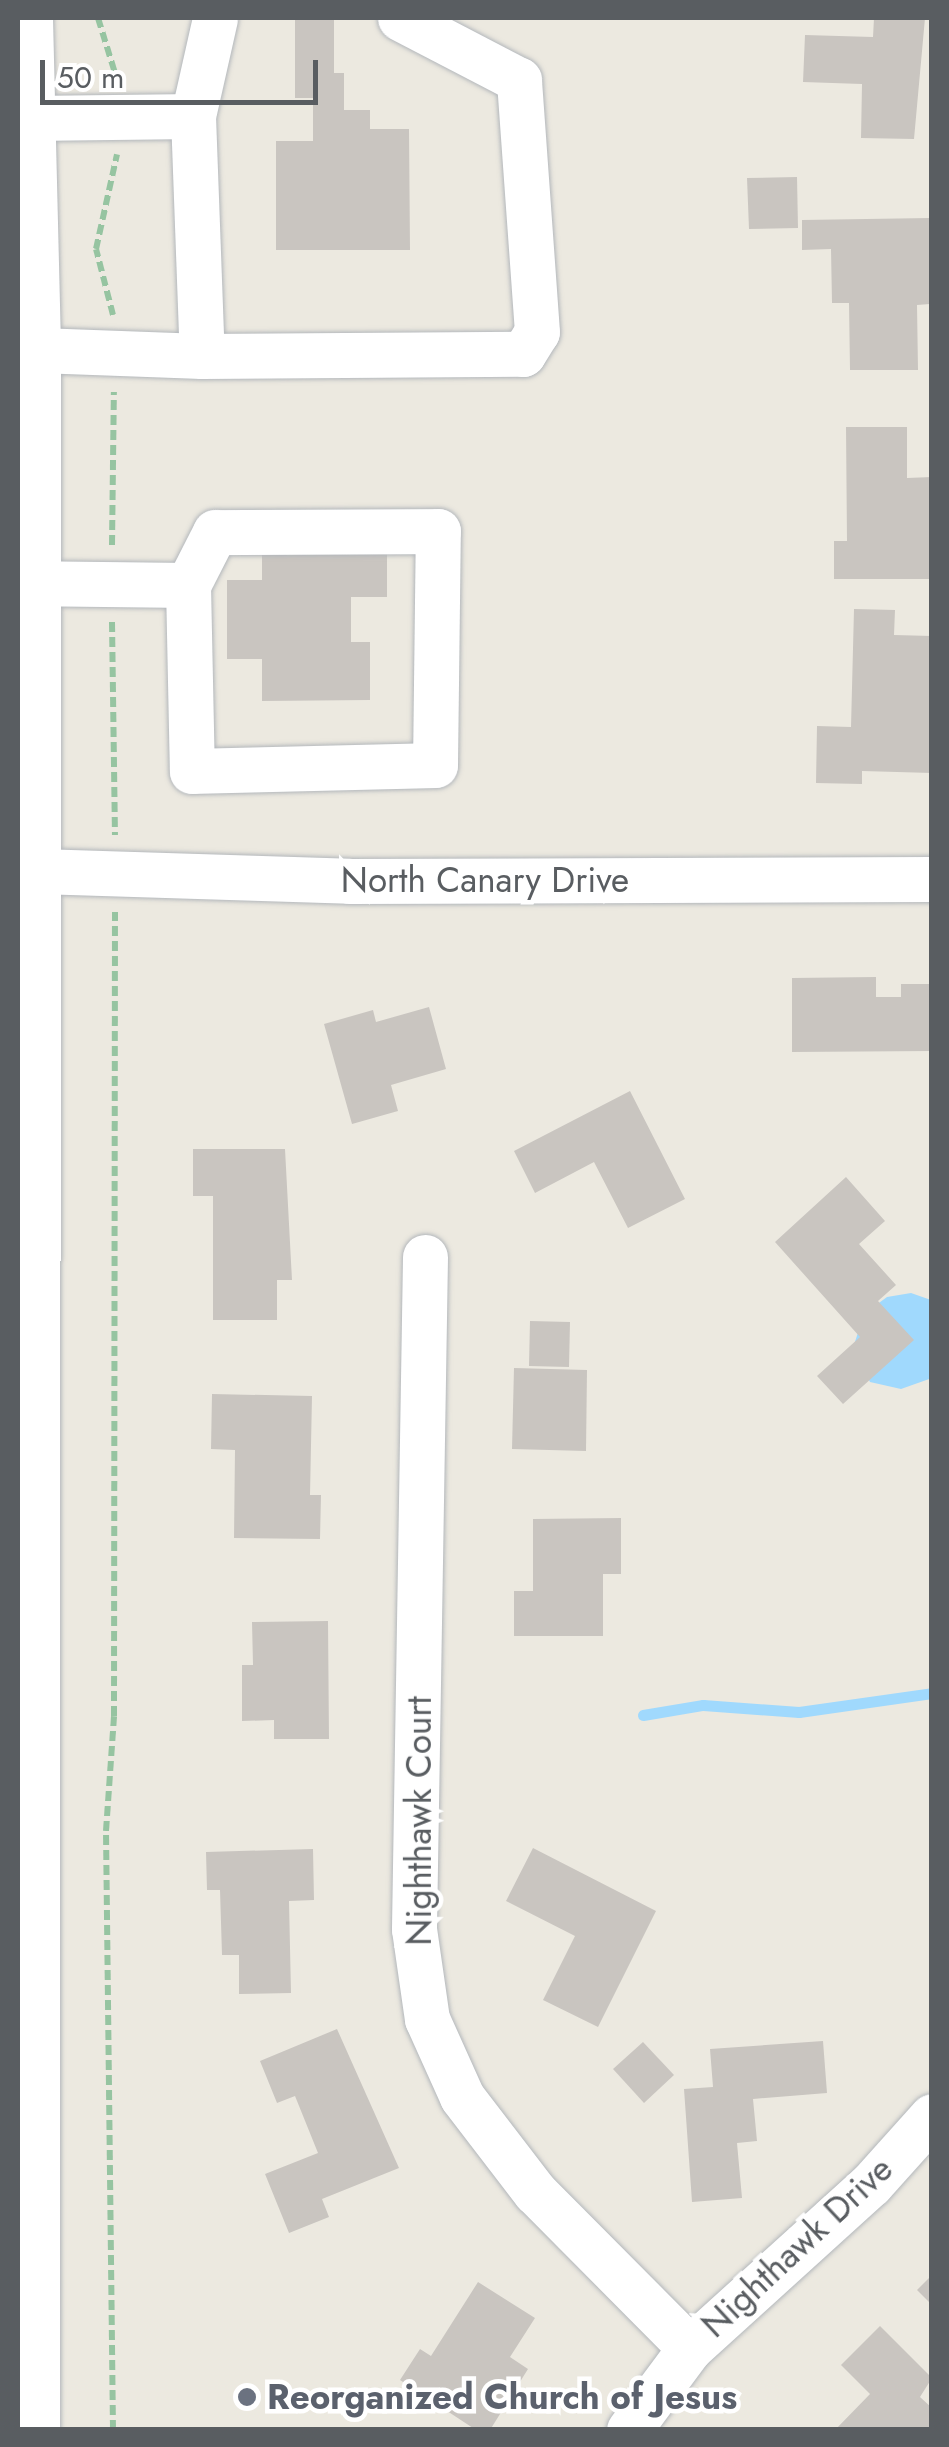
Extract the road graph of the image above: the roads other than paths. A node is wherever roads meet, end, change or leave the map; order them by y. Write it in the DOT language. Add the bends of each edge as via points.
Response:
graph roads {
  1 [pos="30,18"];
  2 [pos="214,18"];
  3 [pos="400,18"];
  4 [pos="194,116"];
  5 [pos="32,118"];
  6 [pos="38,350"];
  7 [pos="202,356"];
  8 [pos="27,583"];
  9 [pos="188,585"];
  10 [pos="38,871"];
  11 [pos="932,879"];
  12 [pos="425,1257"];
  13 [pos="932,2116"];
  14 [pos="690,2348"];
  15 [pos="37,2430"];
  16 [pos="630,2430"];
  1 -- 5 [label="street"];
  2 -- 4 [label="street"];
  3 -- 7 [label="street" via="519,80 537,332 523,354"];
  4 -- 5 [label="street"];
  4 -- 7 [label="street"];
  5 -- 6 [label="street"];
  6 -- 7 [label="street"];
  6 -- 8 [label="street"];
  8 -- 9 [label="street"];
  8 -- 10 [label="street"];
  9 -- 9 [label="street" via="192,771 435,765 438,531 215,532"];
  10 -- 11 [label="street, North Canary Drive" via="349,881"];
  10 -- 15 [label="street"];
  12 -- 14 [label="street, Nighthawk Court" via="414,1928 427,2020 462,2097 535,2192"];
  13 -- 14 [label="street, Nighthawk Drive" via="871,2184"];
  14 -- 16 [label="street, Nighthawk Drive"];
}
